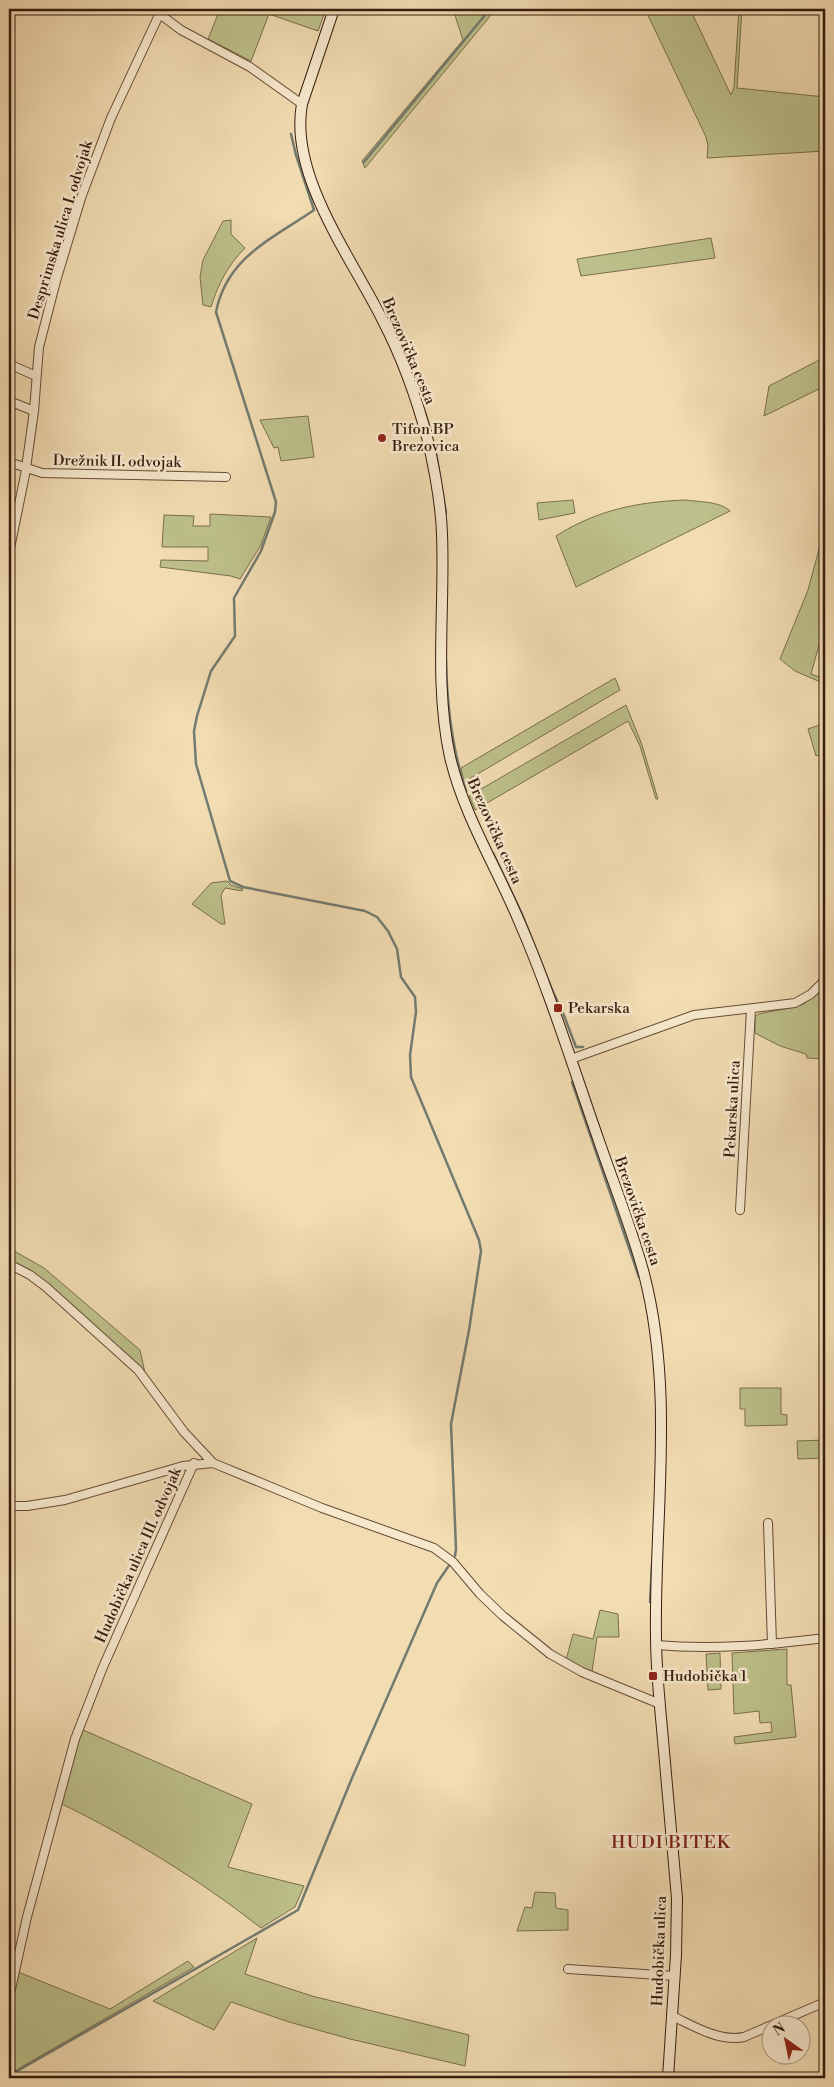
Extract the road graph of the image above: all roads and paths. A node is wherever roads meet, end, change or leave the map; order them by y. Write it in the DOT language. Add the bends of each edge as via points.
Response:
graph roads {
  1 [pos="153,9"];
  2 [pos="334,9"];
  3 [pos="159,15"];
  4 [pos="302,104"];
  5 [pos="9,364"];
  6 [pos="36,376"];
  7 [pos="9,401"];
  8 [pos="34,411"];
  9 [pos="9,462"];
  10 [pos="26,468"];
  11 [pos="226,477"];
  12 [pos="9,553"];
  13 [pos="825,980"];
  14 [pos="751,1009"];
  15 [pos="571,1059"];
  16 [pos="740,1210"];
  17 [pos="9,1264"];
  18 [pos="194,1463"];
  19 [pos="213,1463"];
  20 [pos="9,1506"];
  21 [pos="768,1523"];
  22 [pos="825,1638"];
  23 [pos="772,1644"];
  24 [pos="656,1645"];
  25 [pos="660,1704"];
  26 [pos="568,1969"];
  27 [pos="675,1976"];
  28 [pos="9,1998"];
  29 [pos="825,2002"];
  30 [pos="672,2016"];
  31 [pos="9,2073"];
  32 [pos="11,2078"];
  33 [pos="668,2078"];
  1 -- 3 [label="street"];
  2 -- 4 [label="main road, Brezovička cesta"];
  3 -- 4 [label="street" via="180,30 250,67"];
  3 -- 6 [label="street, Desprimska ulica I. odvojak" via="124,88 81,198 46,317"];
  4 -- 15 [label="main road, Brezovička cesta" via="300,137 323,212 384,322 418,406 432,462 442,532 443,707 458,785 478,836 518,916"];
  5 -- 6 [label="street"];
  6 -- 8 [label="street, Desprimska ulica I. odvojak"];
  7 -- 8 [label="street"];
  8 -- 10 [label="street, Desprimska ulica I. odvojak"];
  9 -- 10 [label="street, Drežnik II. odvojak"];
  10 -- 11 [label="street, Drežnik II. odvojak" via="42,473"];
  10 -- 12 [label="street, Desprimska ulica I. odvojak"];
  13 -- 14 [label="street" via="811,994 794,1003"];
  14 -- 15 [label="street" via="694,1015"];
  14 -- 16 [label="street, Pekarska ulica"];
  15 -- 24 [label="main road, Brezovička cesta" via="643,1271 656,1329 662,1433"];
  17 -- 19 [label="street" via="46,1287 138,1370 184,1432"];
  18 -- 19 [label="street, Hudobička ulica III. odvojak"];
  18 -- 20 [label="street" via="65,1500"];
  18 -- 28 [label="street, Hudobička ulica III. odvojak" via="103,1667 75,1739 27,1917"];
  19 -- 25 [label="street, Hudobička ulica III. odvojak" via="322,1508 434,1548 452,1562 503,1616 550,1654 582,1672"];
  21 -- 23 [label="street"];
  22 -- 23 [label="street"];
  23 -- 24 [label="street" via="720,1648"];
  24 -- 25 [label="main road, Hudobička ulica"];
  25 -- 27 [label="main road, Hudobička ulica" via="677,1898"];
  26 -- 27 [label="street"];
  27 -- 30 [label="main road, Hudobička ulica"];
  29 -- 30 [label="street" via="735,2038 706,2031"];
  30 -- 33 [label="main road, Hudobička ulica"];
  31 -- 32 [label="street"];
}
